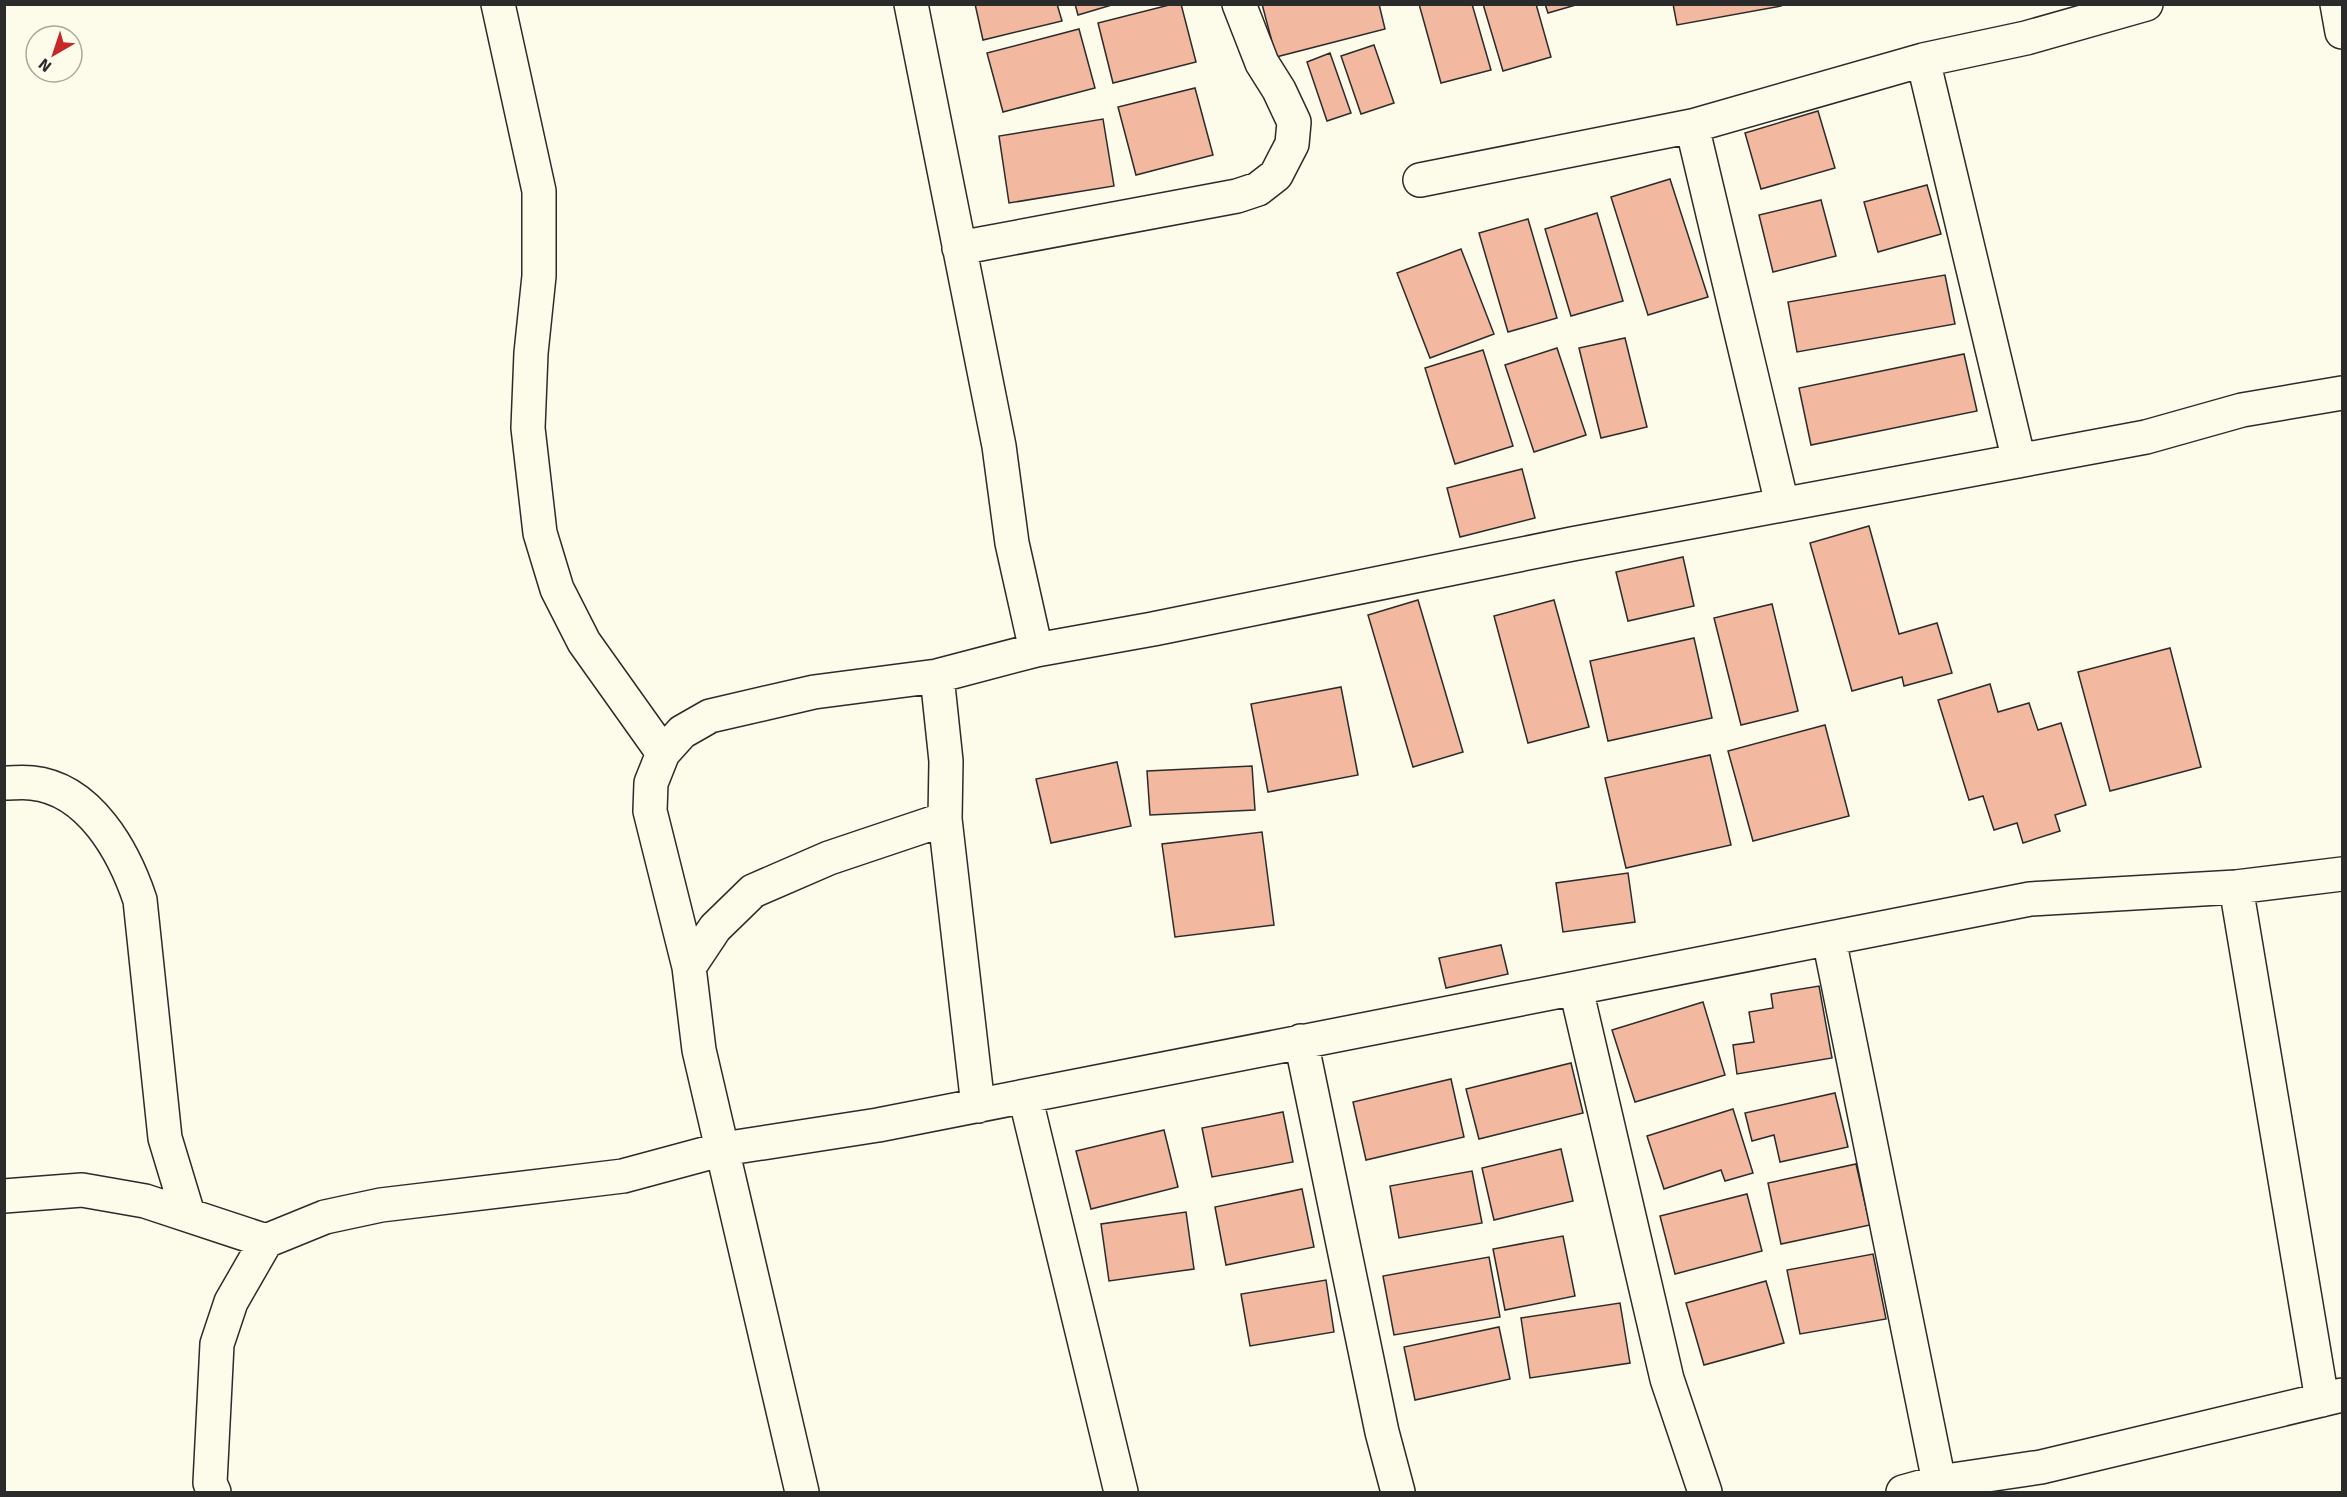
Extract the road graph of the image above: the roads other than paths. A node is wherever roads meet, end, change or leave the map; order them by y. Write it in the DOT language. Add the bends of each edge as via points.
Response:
graph roads {
  1 [pos="498,4"];
  2 [pos="911,4"];
  3 [pos="1239,4"];
  4 [pos="2146,4"];
  5 [pos="2337,4"];
  6 [pos="2343,32"];
  7 [pos="1923,60"];
  8 [pos="1692,126"];
  9 [pos="1420,180"];
  10 [pos="959,248"];
  11 [pos="2343,393"];
  12 [pos="2019,461"];
  13 [pos="1782,504"];
  14 [pos="1036,650"];
  15 [pos="937,676"];
  16 [pos="663,753"];
  17 [pos="4,783"];
  18 [pos="945,819"];
  19 [pos="2343,874"];
  20 [pos="2236,886"];
  21 [pos="1829,939"];
  22 [pos="689,967"];
  23 [pos="1576,989"];
  24 [pos="1301,1041"];
  25 [pos="1025,1096"];
  26 [pos="978,1106"];
  27 [pos="723,1149"];
  28 [pos="4,1196"];
  29 [pos="188,1214"];
  30 [pos="266,1241"];
  31 [pos="2332,1398"];
  32 [pos="1939,1482"];
  33 [pos="214,1492"];
  34 [pos="802,1492"];
  35 [pos="1121,1492"];
  36 [pos="1398,1492"];
  37 [pos="1705,1492"];
  38 [pos="1903,1492"];
  1 -- 16 [label="street" via="539,191 539,276 528,428 540,533 556,589 584,642"];
  2 -- 10 [label="street"];
  3 -- 10 [label="street" via="1263,63 1294,122 1292,144 1276,175 1258,189 1237,196"];
  4 -- 7 [label="street" via="2026,38"];
  5 -- 6 [label="street"];
  7 -- 8 [label="street"];
  7 -- 12 [label="street"];
  8 -- 9 [label="street"];
  8 -- 13 [label="street"];
  10 -- 14 [label="street" via="999,446 1012,543"];
  11 -- 12 [label="street" via="2242,410 2145,437"];
  12 -- 13 [label="street"];
  13 -- 14 [label="street"];
  14 -- 15 [label="street"];
  15 -- 16 [label="street" via="814,692 710,716 682,732"];
  15 -- 18 [label="street" via="946,761"];
  16 -- 22 [label="street" via="651,783 650,811"];
  17 -- 29 [label="street" via="35,783 71,797 106,830 130,870 140,900 165,1138"];
  18 -- 22 [label="street" via="829,858 753,891 715,928"];
  18 -- 26 [label="street"];
  19 -- 20 [label="street"];
  20 -- 21 [label="street" via="2030,899"];
  20 -- 31 [label="street"];
  21 -- 23 [label="street"];
  21 -- 32 [label="street"];
  22 -- 27 [label="street" via="699,1050"];
  23 -- 24 [label="street"];
  23 -- 37 [label="street" via="1667,1379"];
  24 -- 25 [label="street"];
  24 -- 36 [label="street" via="1382,1432"];
  25 -- 26 [label="street"];
  25 -- 35 [label="street"];
  26 -- 27 [label="street"];
  27 -- 30 [label="street" via="623,1176 381,1205 325,1217"];
  27 -- 34 [label="street"];
  28 -- 29 [label="street" via="82,1190"];
  29 -- 30 [label="street"];
  30 -- 33 [label="street" via="231,1302 217,1344 210,1483"];
  31 -- 32 [label="street" via="2041,1467"];
  32 -- 38 [label="street"];
}
